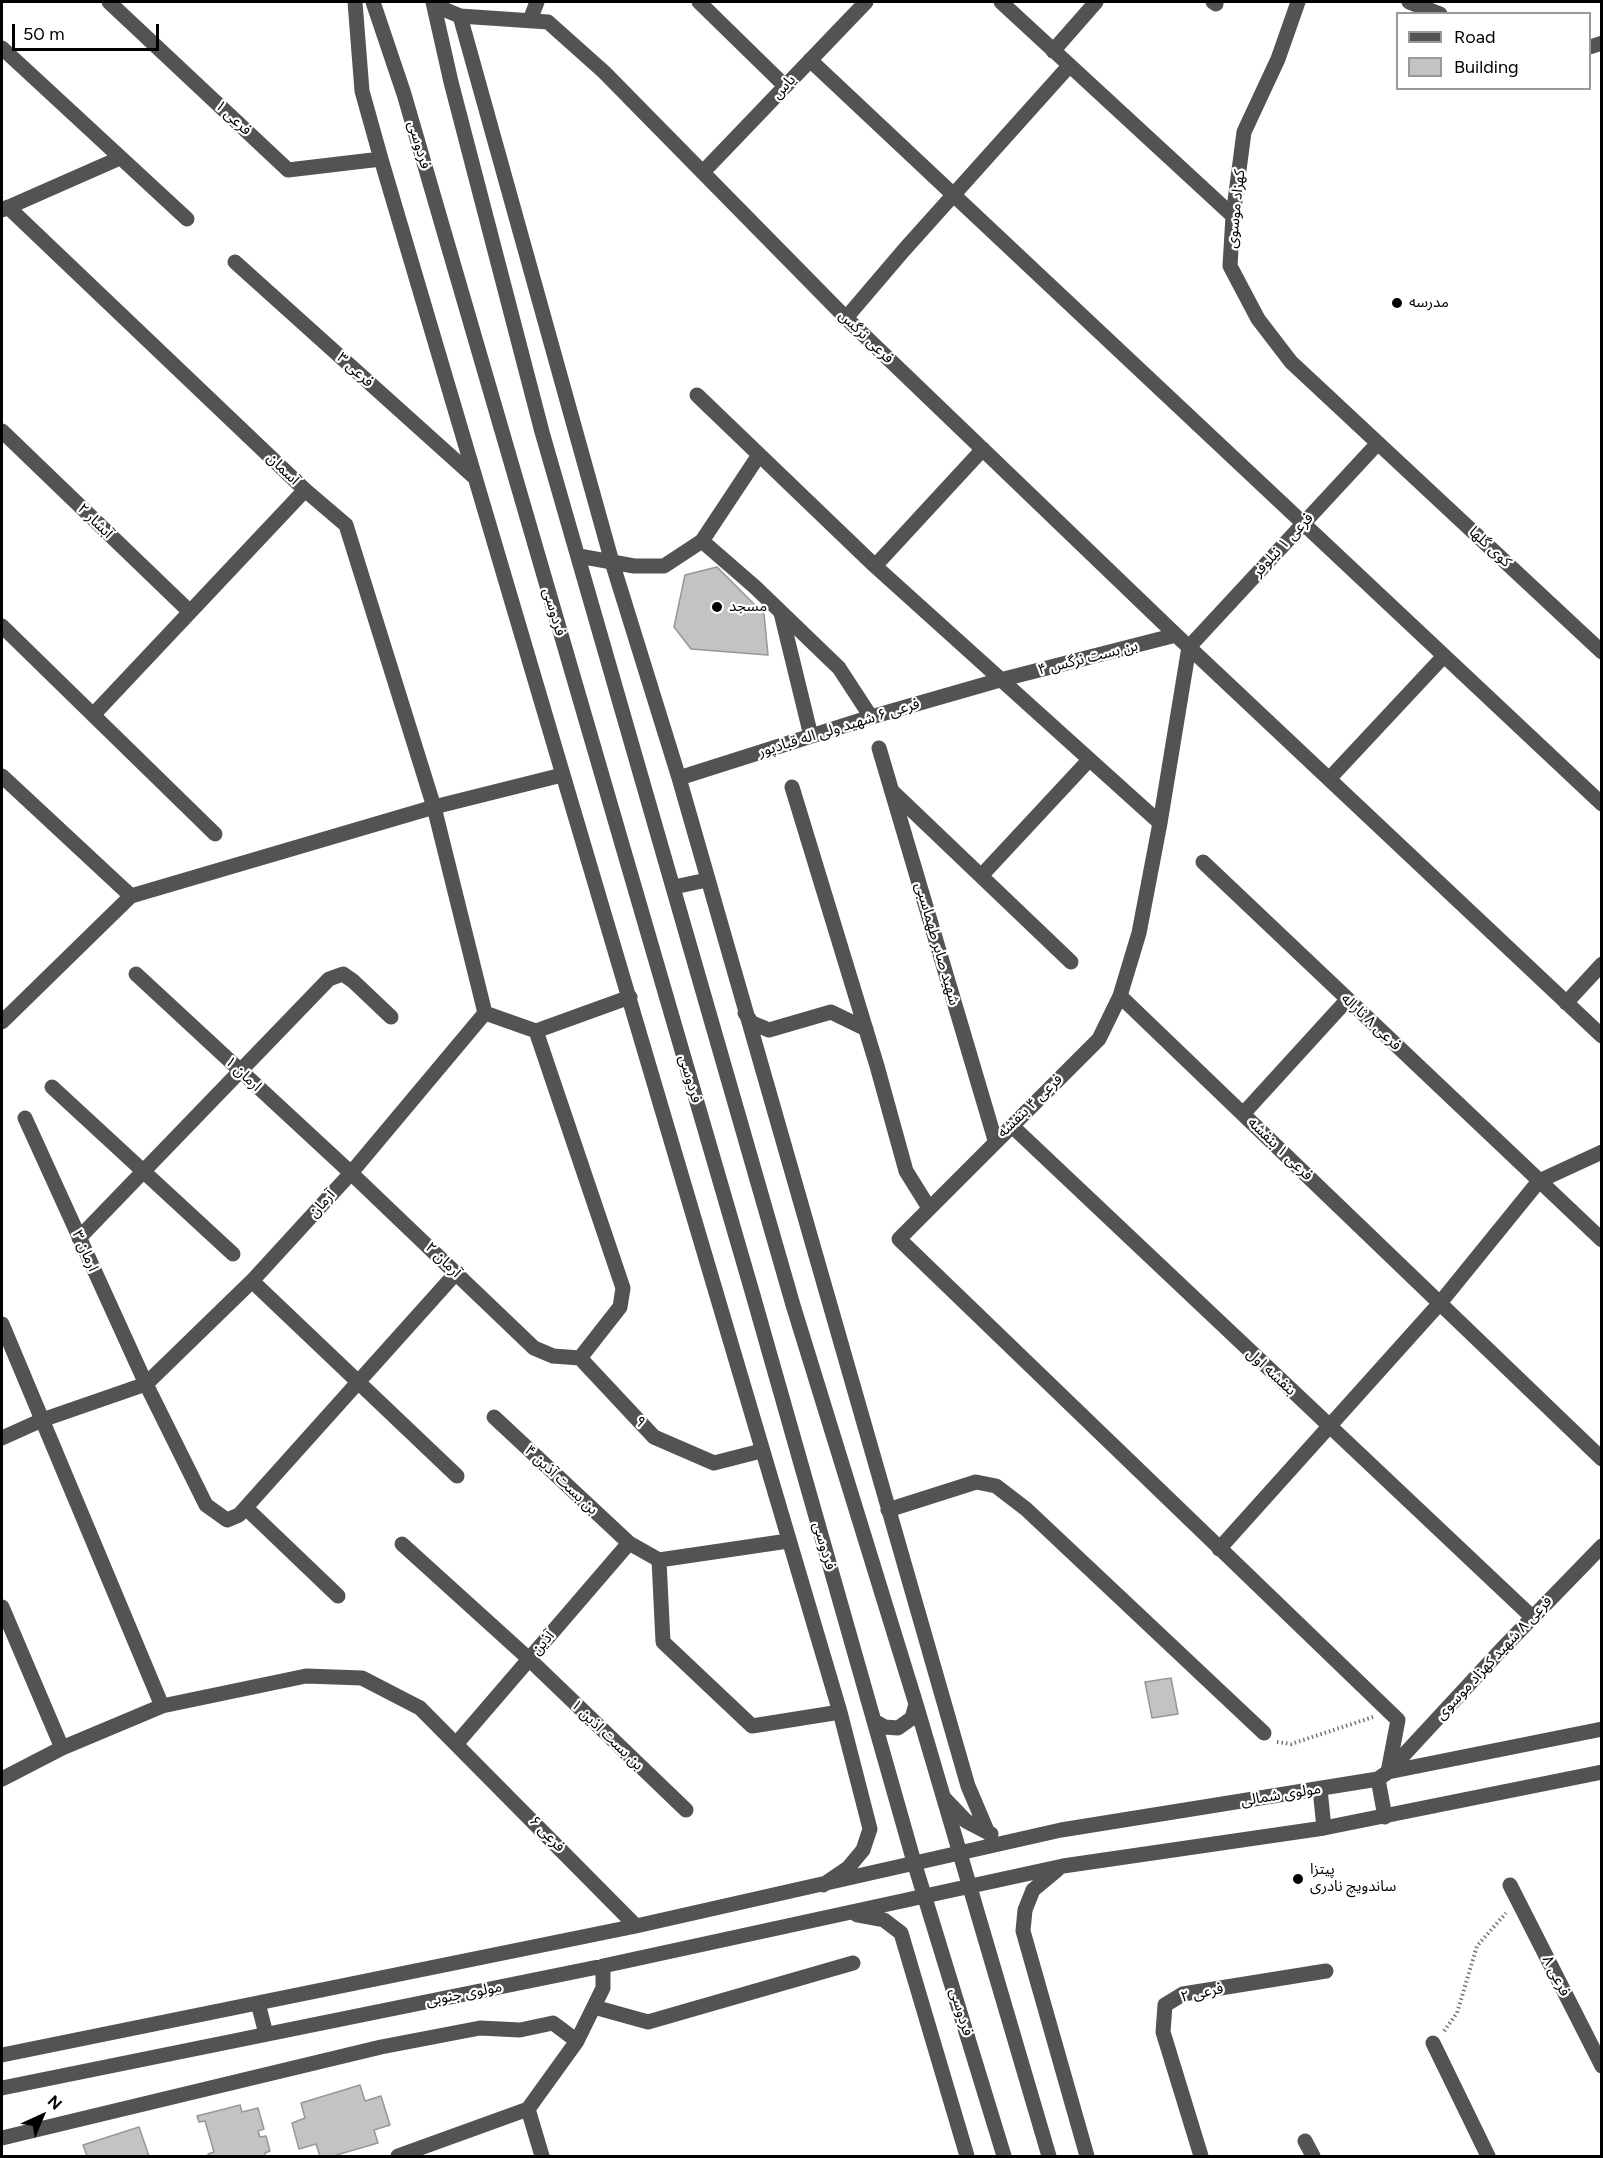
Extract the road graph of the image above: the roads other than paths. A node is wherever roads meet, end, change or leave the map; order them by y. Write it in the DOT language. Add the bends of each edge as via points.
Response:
graph roads {
  1 [pos="109,2"];
  2 [pos="356,2"];
  3 [pos="373,2"];
  4 [pos="537,2"];
  5 [pos="699,2"];
  6 [pos="866,2"];
  7 [pos="1001,2"];
  8 [pos="1096,2"];
  9 [pos="1298,2"];
  10 [pos="1409,2"];
  11 [pos="434,3"];
  12 [pos="1435,12"];
  13 [pos="460,16"];
  14 [pos="530,20"];
  15 [pos="1053,51"];
  16 [pos="4,53"];
  17 [pos="810,60"];
  18 [pos="1069,66"];
  19 [pos="785,86"];
  20 [pos="120,158"];
  21 [pos="381,159"];
  22 [pos="703,172"];
  23 [pos="954,197"];
  24 [pos="5,209"];
  25 [pos="1233,216"];
  26 [pos="187,219"];
  27 [pos="235,262"];
  28 [pos="846,318"];
  29 [pos="697,395"];
  30 [pos="2,431"];
  31 [pos="1378,443"];
  32 [pos="983,449"];
  33 [pos="759,454"];
  34 [pos="475,478"];
  35 [pos="305,490"];
  36 [pos="1302,525"];
  37 [pos="702,541"];
  38 [pos="579,556"];
  39 [pos="612,562"];
  40 [pos="874,566"];
  41 [pos="189,610"];
  42 [pos="781,612"];
  43 [pos="2,626"];
  44 [pos="1176,635"];
  45 [pos="1189,647"];
  46 [pos="1602,652"];
  47 [pos="1443,657"];
  48 [pos="1000,680"];
  49 [pos="93,716"];
  50 [pos="871,717"];
  51 [pos="811,736"];
  52 [pos="879,748"];
  53 [pos="1089,760"];
  54 [pos="562,775"];
  55 [pos="2,776"];
  56 [pos="679,778"];
  57 [pos="1329,779"];
  58 [pos="792,787"];
  59 [pos="893,792"];
  60 [pos="1602,804"];
  61 [pos="434,807"];
  62 [pos="1160,824"];
  63 [pos="215,834"];
  64 [pos="1203,862"];
  65 [pos="981,876"];
  66 [pos="707,880"];
  67 [pos="674,887"];
  68 [pos="131,896"];
  69 [pos="1071,962"];
  70 [pos="1602,964"];
  71 [pos="136,974"];
  72 [pos="1120,996"];
  73 [pos="630,997"];
  74 [pos="1347,1000"];
  75 [pos="1566,1003"];
  76 [pos="485,1012"];
  77 [pos="744,1012"];
  78 [pos="391,1017"];
  79 [pos="2,1022"];
  80 [pos="866,1029"];
  81 [pos="536,1031"];
  82 [pos="1602,1036"];
  83 [pos="241,1072"];
  84 [pos="52,1087"];
  85 [pos="1243,1114"];
  86 [pos="25,1118"];
  87 [pos="1012,1126"];
  88 [pos="995,1140"];
  89 [pos="1602,1152"];
  90 [pos="144,1172"];
  91 [pos="351,1173"];
  92 [pos="1539,1181"];
  93 [pos="929,1208"];
  94 [pos="79,1238"];
  95 [pos="1602,1240"];
  96 [pos="233,1254"];
  97 [pos="456,1273"];
  98 [pos="252,1281"];
  99 [pos="1440,1303"];
  100 [pos="2,1324"];
  101 [pos="580,1358"];
  102 [pos="358,1382"];
  103 [pos="146,1384"];
  104 [pos="494,1417"];
  105 [pos="42,1420"];
  106 [pos="1330,1428"];
  107 [pos="2,1438"];
  108 [pos="761,1451"];
  109 [pos="1602,1459"];
  110 [pos="457,1476"];
  111 [pos="246,1508"];
  112 [pos="888,1510"];
  113 [pos="788,1541"];
  114 [pos="629,1543"];
  115 [pos="402,1544"];
  116 [pos="1602,1546"];
  117 [pos="1219,1549"];
  118 [pos="659,1560"];
  119 [pos="338,1596"];
  120 [pos="2,1607"];
  121 [pos="1532,1617"];
  122 [pos="529,1659"];
  123 [pos="916,1704"];
  124 [pos="162,1706"];
  125 [pos="840,1712"];
  126 [pos="874,1721"];
  127 [pos="1602,1729"];
  128 [pos="1264,1733"];
  129 [pos="456,1743"];
  130 [pos="62,1748"];
  131 [pos="1602,1772"];
  132 [pos="1383,1776"];
  133 [pos="2,1779"];
  134 [pos="1320,1789"];
  135 [pos="942,1796"];
  136 [pos="686,1810"];
  137 [pos="1385,1817"];
  138 [pos="1324,1828"];
  139 [pos="988,1833"];
  140 [pos="1019,1842"];
  141 [pos="958,1852"];
  142 [pos="914,1862"];
  143 [pos="1063,1866"];
  144 [pos="823,1885"];
  145 [pos="1510,1885"];
  146 [pos="968,1886"];
  147 [pos="925,1895"];
  148 [pos="848,1914"];
  149 [pos="636,1926"];
  150 [pos="853,1963"];
  151 [pos="603,1966"];
  152 [pos="1326,1971"];
  153 [pos="258,2003"];
  154 [pos="594,2007"];
  155 [pos="266,2034"];
  156 [pos="577,2041"];
  157 [pos="1433,2043"];
  158 [pos="2,2055"];
  159 [pos="1602,2066"];
  160 [pos="2,2088"];
  161 [pos="528,2109"];
  162 [pos="2,2138"];
  163 [pos="1305,2141"];
  164 [pos="399,2156"];
  165 [pos="542,2157"];
  166 [pos="967,2157"];
  167 [pos="1004,2157"];
  168 [pos="1049,2157"];
  169 [pos="1087,2157"];
  170 [pos="1201,2157"];
  171 [pos="1313,2157"];
  172 [pos="1488,2157"];
  1 -- 21 [label="street, فرعی ۱" via="288,170"];
  2 -- 21 [label="street" via="362,91"];
  3 -- 126 [label="street, فردوسی" via="407,106"];
  4 -- 14 [label="street"];
  5 -- 19 [label="street"];
  6 -- 17 [label="street, یاس"];
  7 -- 15 [label="street"];
  8 -- 15 [label="street"];
  9 -- 25 [label="street, کهزاد موسوی" via="1278,58 1244,132"];
  10 -- 12 [label="street"];
  11 -- 13 [label="street"];
  11 -- 38 [label="street" via="536,410"];
  13 -- 14 [label="street"];
  13 -- 39 [label="street"];
  14 -- 22 [label="street, فرعی نرگس" via="548,22 604,72"];
  15 -- 18 [label="street"];
  16 -- 20 [label="street"];
  17 -- 19 [label="street, یاس"];
  17 -- 23 [label="street"];
  18 -- 23 [label="street"];
  18 -- 25 [label="street"];
  19 -- 22 [label="street, یاس"];
  20 -- 24 [label="street"];
  20 -- 26 [label="street"];
  21 -- 34 [label="street"];
  22 -- 28 [label="street, فرعی نرگس"];
  23 -- 28 [label="street"];
  23 -- 36 [label="street"];
  24 -- 35 [label="street, آسمان"];
  25 -- 31 [label="street, کهزاد موسوی" via="1230,266 1258,318 1291,362"];
  27 -- 34 [label="street, فرعی ۳"];
  28 -- 32 [label="street, فرعی نرگس"];
  29 -- 33 [label="street"];
  30 -- 41 [label="street, آبشار ۲"];
  31 -- 36 [label="street, فرعی ۱ نیلوفر"];
  31 -- 46 [label="street, کوی گلها"];
  32 -- 40 [label="street"];
  32 -- 44 [label="street, فرعی نرگس"];
  33 -- 37 [label="street"];
  33 -- 40 [label="street"];
  34 -- 54 [label="street"];
  35 -- 41 [label="street"];
  35 -- 61 [label="street, آسمان" via="346,525"];
  36 -- 45 [label="street, فرعی ۱ نیلوفر"];
  36 -- 47 [label="street"];
  37 -- 39 [label="street" via="664,566"];
  37 -- 42 [label="street"];
  38 -- 39 [label="street"];
  38 -- 67 [label="street"];
  39 -- 56 [label="street"];
  40 -- 48 [label="street"];
  41 -- 49 [label="street"];
  42 -- 50 [label="street" via="839,668"];
  42 -- 51 [label="street"];
  43 -- 49 [label="street"];
  44 -- 45 [label="street, فرعی نرگس"];
  44 -- 48 [label="street, بن بست نرگس ۴"];
  45 -- 57 [label="street, فرعی نرگس"];
  45 -- 62 [label="street, فرعی ۴ بنفشه"];
  47 -- 57 [label="street"];
  47 -- 60 [label="street"];
  48 -- 50 [label="street, فرعی ۶ شهید ولی اله قبادپور"];
  48 -- 53 [label="street"];
  49 -- 63 [label="street"];
  50 -- 51 [label="street, فرعی ۶ شهید ولی اله قبادپور"];
  51 -- 56 [label="street, فرعی ۶ شهید ولی اله قبادپور"];
  52 -- 59 [label="street, شهید صابر طهماسبی"];
  53 -- 62 [label="street"];
  53 -- 65 [label="street"];
  54 -- 61 [label="street"];
  54 -- 73 [label="street"];
  55 -- 68 [label="street"];
  56 -- 66 [label="street"];
  57 -- 75 [label="street, فرعی نرگس"];
  58 -- 80 [label="street"];
  59 -- 65 [label="street"];
  59 -- 88 [label="street, شهید صابر طهماسبی"];
  61 -- 68 [label="street"];
  61 -- 76 [label="street, آسمان"];
  62 -- 72 [label="street, فرعی ۴ بنفشه" via="1139,933"];
  64 -- 74 [label="street, فرعی ۸ ثاراله"];
  65 -- 69 [label="street"];
  66 -- 67 [label="street"];
  66 -- 77 [label="street"];
  67 -- 123 [label="street" via="793,1305"];
  68 -- 79 [label="street"];
  70 -- 75 [label="street"];
  71 -- 83 [label="street, ارمان ۱"];
  72 -- 85 [label="street, فرعی ۱ بنفشه"];
  72 -- 87 [label="street, فرعی ۴ بنفشه" via="1099,1039"];
  73 -- 81 [label="street"];
  73 -- 108 [label="street"];
  74 -- 85 [label="street"];
  74 -- 92 [label="street, فرعی ۸ ثاراله"];
  75 -- 82 [label="street, فرعی نرگس"];
  76 -- 81 [label="street"];
  76 -- 91 [label="street, آرمان"];
  77 -- 80 [label="street" via="752,1023 769,1030 831,1012"];
  77 -- 112 [label="street"];
  78 -- 83 [label="street" via="343,974 329,978"];
  80 -- 93 [label="street" via="906,1171"];
  81 -- 101 [label="street" via="623,1288 620,1307"];
  83 -- 90 [label="street"];
  83 -- 91 [label="street, ارمان ۱"];
  84 -- 90 [label="street"];
  85 -- 99 [label="street, فرعی ۱ بنفشه"];
  86 -- 94 [label="street, ارمان ۳"];
  87 -- 88 [label="street, فرعی ۴ بنفشه"];
  87 -- 106 [label="street, بنفشه اول"];
  88 -- 93 [label="street, فرعی ۴ بنفشه"];
  89 -- 92 [label="street"];
  90 -- 94 [label="street"];
  90 -- 96 [label="street"];
  91 -- 97 [label="street, آرمان ۲"];
  91 -- 98 [label="street, آرمان"];
  92 -- 95 [label="street, فرعی ۸ ثاراله"];
  92 -- 99 [label="street"];
  93 -- 117 [label="street, فرعی ۴ بنفشه" via="899,1239"];
  94 -- 103 [label="street, ارمان ۳"];
  97 -- 101 [label="street, آرمان ۲" via="534,1348 553,1356"];
  97 -- 102 [label="street"];
  98 -- 102 [label="street"];
  98 -- 103 [label="street, آرمان"];
  99 -- 106 [label="street"];
  99 -- 109 [label="street, فرعی ۱ بنفشه"];
  100 -- 105 [label="street"];
  101 -- 108 [label="street, ۹" via="654,1437 714,1463"];
  102 -- 110 [label="street"];
  102 -- 111 [label="street"];
  103 -- 105 [label="street"];
  103 -- 111 [label="street, ارمان ۳" via="206,1505 227,1520"];
  104 -- 114 [label="street, بن بست آذین ۴"];
  105 -- 107 [label="street"];
  105 -- 124 [label="street"];
  106 -- 117 [label="street"];
  106 -- 121 [label="street, بنفشه اول"];
  108 -- 113 [label="street"];
  111 -- 119 [label="street"];
  112 -- 128 [label="street" via="976,1482 996,1486 1026,1509"];
  112 -- 139 [label="street" via="968,1786"];
  113 -- 118 [label="street"];
  113 -- 125 [label="street"];
  114 -- 118 [label="street, بن بست آذین ۴"];
  114 -- 122 [label="street, آذین"];
  115 -- 122 [label="street, بن بست اذین ۱"];
  116 -- 121 [label="street, فرعی ۸ شهید کهزاد موسوی"];
  117 -- 132 [label="street" via="1398,1720"];
  118 -- 125 [label="street" via="663,1642 752,1726"];
  120 -- 130 [label="street"];
  121 -- 132 [label="street, فرعی ۸ شهید کهزاد موسوی"];
  122 -- 129 [label="street, آذین"];
  122 -- 136 [label="street, بن بست اذین ۱"];
  123 -- 126 [label="street" via="912,1718 898,1728"];
  123 -- 135 [label="street"];
  124 -- 129 [label="street, فرعی ۶" via="306,1676 362,1678 420,1708"];
  124 -- 130 [label="street, فرعی ۶"];
  125 -- 144 [label="street" via="870,1828 863,1850 848,1868"];
  126 -- 142 [label="street, فردوسی"];
  127 -- 132 [label="street, مولوی شمالی"];
  129 -- 149 [label="street, فرعی ۶"];
  130 -- 133 [label="street, فرعی ۶"];
  131 -- 137 [label="street"];
  132 -- 134 [label="street, مولوی شمالی"];
  132 -- 137 [label="street"];
  134 -- 138 [label="street"];
  134 -- 140 [label="street, مولوی شمالی" via="1061,1830"];
  135 -- 139 [label="street" via="966,1821"];
  135 -- 141 [label="street"];
  137 -- 138 [label="street"];
  138 -- 143 [label="street"];
  139 -- 140 [label="street"];
  140 -- 141 [label="street, مولوی شمالی"];
  141 -- 142 [label="street, مولوی شمالی"];
  141 -- 146 [label="street"];
  142 -- 144 [label="street"];
  142 -- 147 [label="street, فردوسی"];
  143 -- 146 [label="street"];
  143 -- 169 [label="street" via="1033,1890 1025,1910 1023,1931"];
  144 -- 149 [label="street"];
  145 -- 159 [label="street, فرعی ۸"];
  146 -- 147 [label="street, مولوی جنوبی"];
  146 -- 168 [label="street"];
  147 -- 148 [label="street, مولوی جنوبی"];
  147 -- 167 [label="street, فردوسی"];
  148 -- 151 [label="street, مولوی جنوبی"];
  148 -- 166 [label="street" via="884,1920 901,1933"];
  149 -- 153 [label="street"];
  150 -- 154 [label="street" via="648,2022"];
  151 -- 154 [label="street" via="603,1988"];
  151 -- 155 [label="street, مولوی جنوبی"];
  152 -- 170 [label="street, فرعی ۲" via="1183,1994 1164,2005 1163,2032"];
  153 -- 155 [label="street"];
  153 -- 158 [label="street"];
  154 -- 156 [label="street"];
  155 -- 160 [label="street, مولوی جنوبی"];
  156 -- 161 [label="street"];
  156 -- 162 [label="street" via="553,2023 520,2030 480,2028 381,2046"];
  157 -- 172 [label="street"];
  161 -- 164 [label="street"];
  161 -- 165 [label="street"];
  163 -- 171 [label="street"];
}
